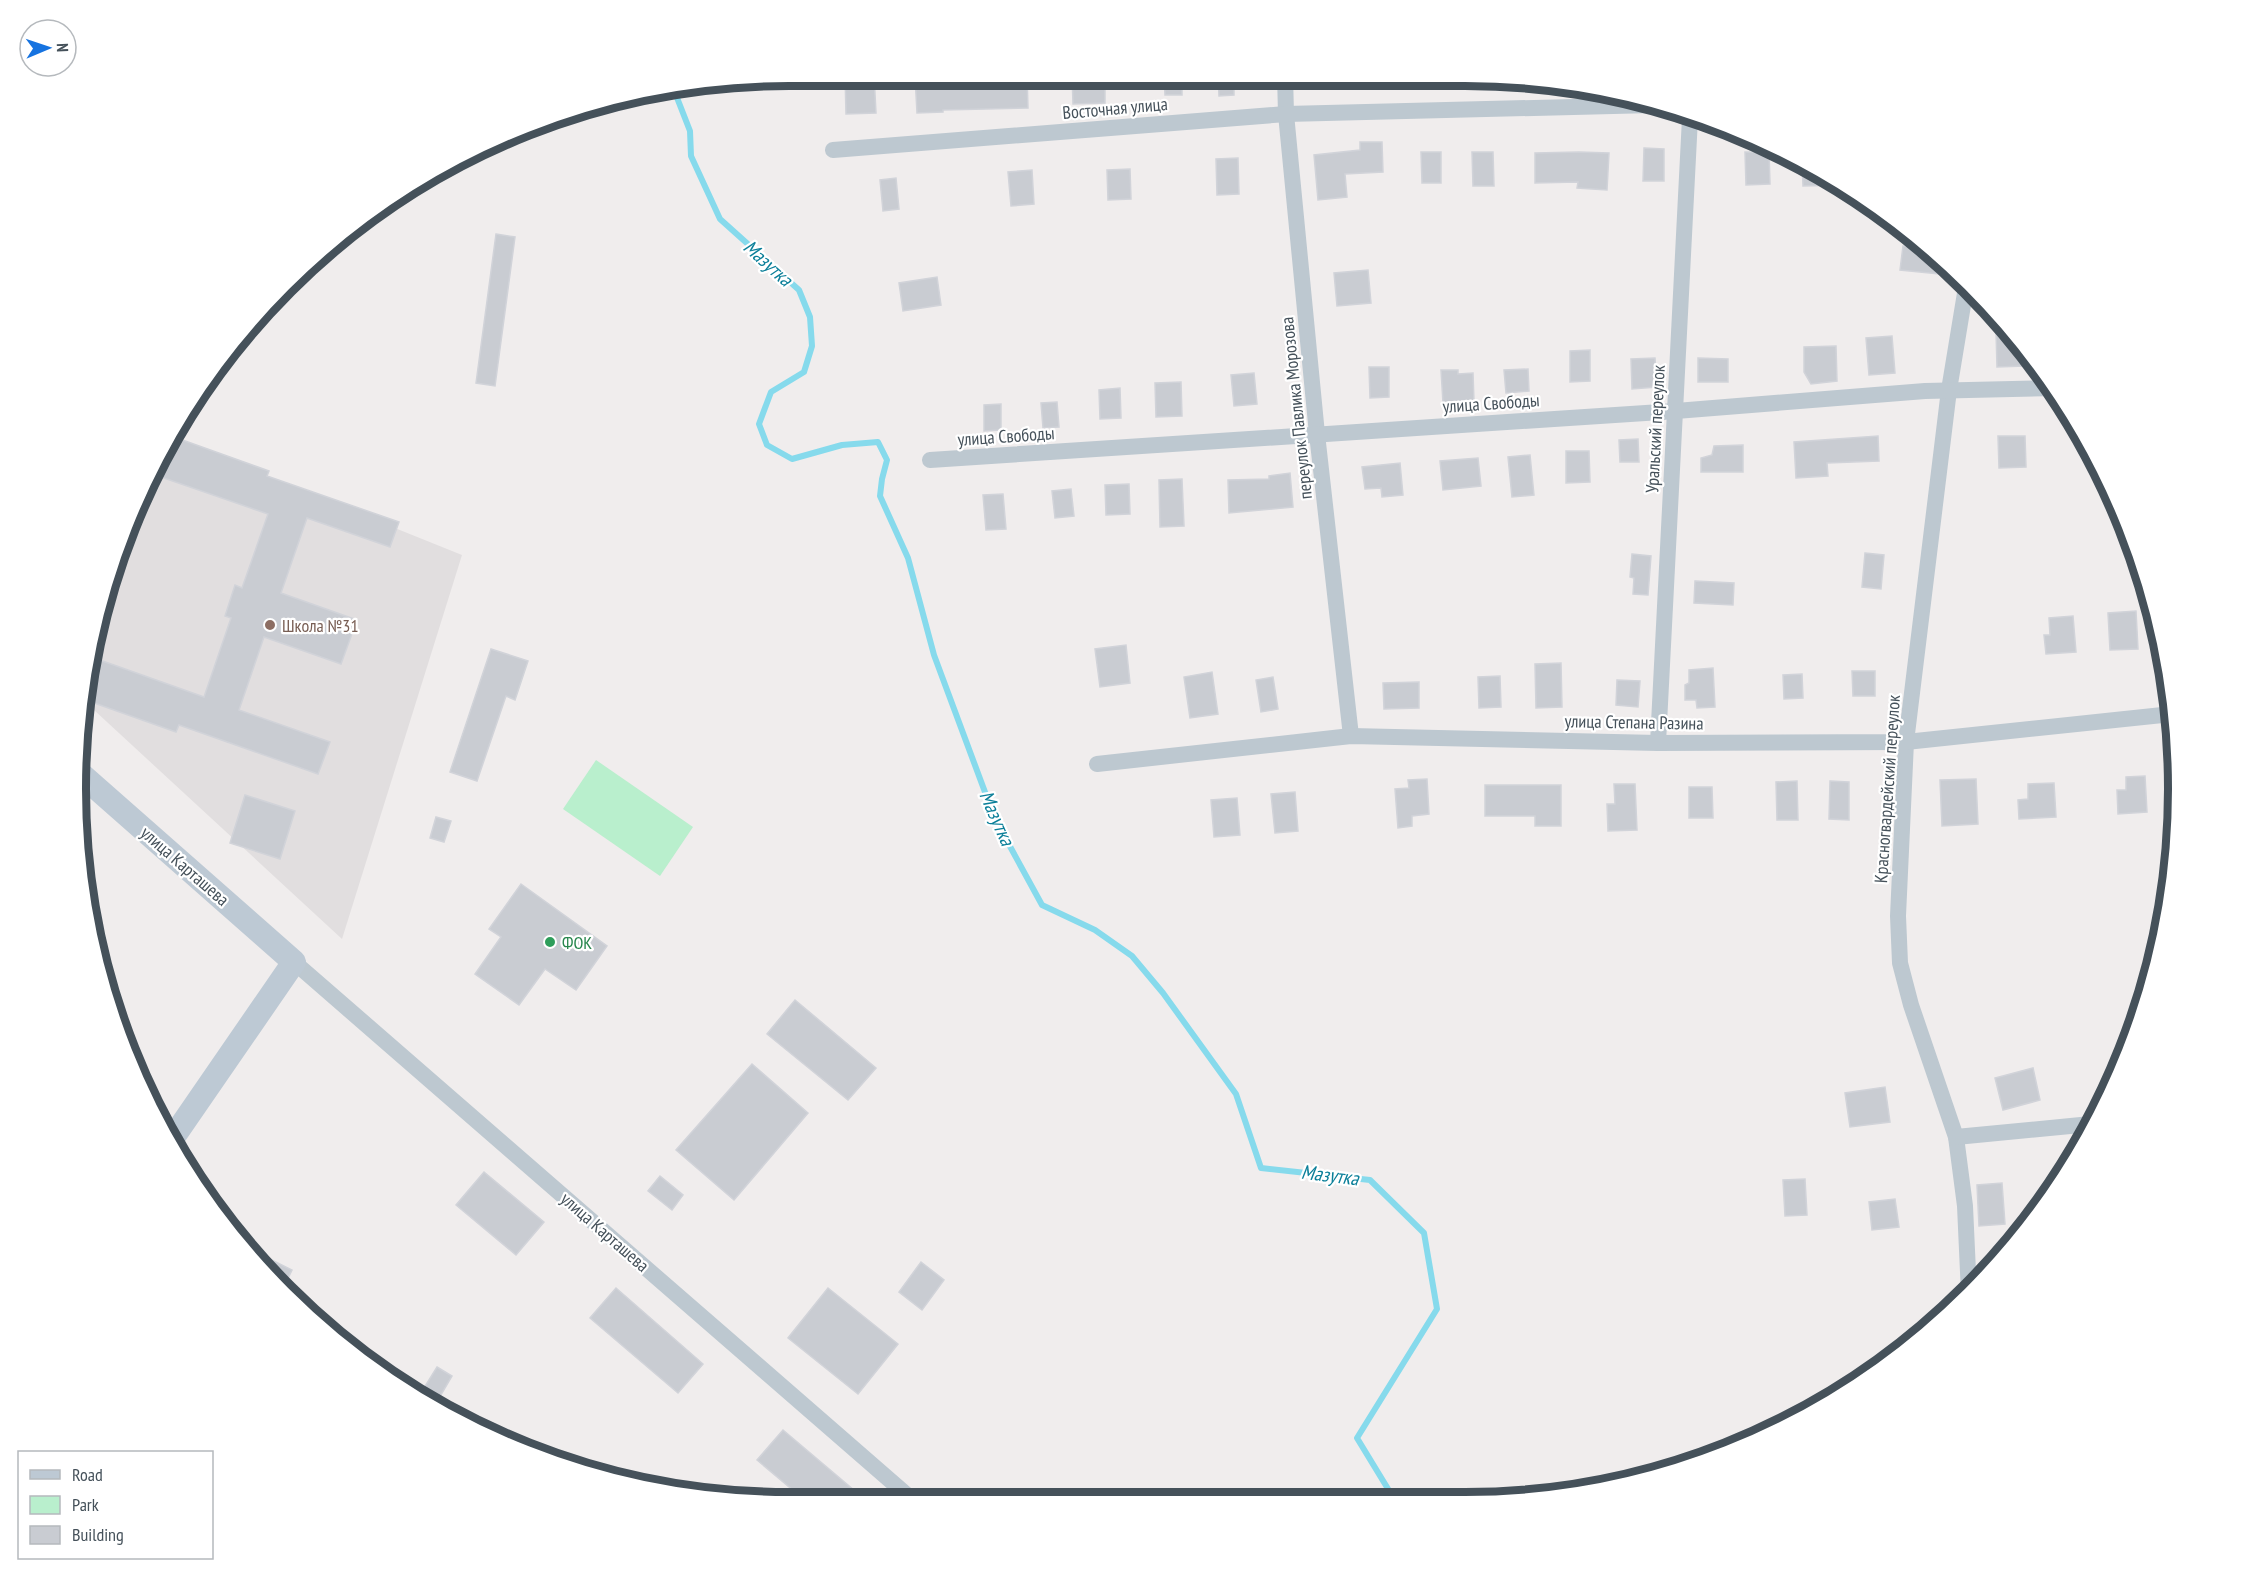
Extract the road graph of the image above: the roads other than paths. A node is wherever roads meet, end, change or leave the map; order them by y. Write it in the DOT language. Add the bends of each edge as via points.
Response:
graph roads {
  1 [pos="1285,86"];
  2 [pos="1632,106"];
  3 [pos="1286,114"];
  4 [pos="1690,123"];
  5 [pos="832,150"];
  6 [pos="1965,293"];
  7 [pos="2043,388"];
  8 [pos="1949,390"];
  9 [pos="1676,411"];
  10 [pos="1317,434"];
  11 [pos="930,460"];
  12 [pos="2164,715"];
  13 [pos="1351,736"];
  14 [pos="1906,742"];
  15 [pos="1658,743"];
  16 [pos="1097,764"];
  17 [pos="86,779"];
  18 [pos="294,962"];
  19 [pos="2082,1125"];
  20 [pos="176,1133"];
  21 [pos="1956,1137"];
  22 [pos="1968,1280"];
  23 [pos="904,1492"];
  1 -- 3 [label="street, переулок Павлика Морозова"];
  2 -- 3 [label="street, Восточная улица"];
  3 -- 5 [label="street, Восточная улица"];
  3 -- 10 [label="street, переулок Павлика Морозова"];
  4 -- 9 [label="street, Уральский переулок"];
  6 -- 8 [label="street, Красногвардейский переулок"];
  7 -- 8 [label="street, улица Свободы"];
  8 -- 9 [label="street, улица Свободы"];
  8 -- 14 [label="street, Красногвардейский переулок"];
  9 -- 10 [label="street, улица Свободы"];
  9 -- 15 [label="street, Уральский переулок"];
  10 -- 11 [label="street, улица Свободы"];
  10 -- 13 [label="street, переулок Павлика Морозова"];
  12 -- 14 [label="street, улица Степана Разина"];
  13 -- 15 [label="street, улица Степана Разина"];
  13 -- 16 [label="street, улица Степана Разина"];
  14 -- 15 [label="street, улица Степана Разина"];
  14 -- 21 [label="street, Красногвардейский переулок" via="1898,916 1900,963"];
  17 -- 18 [label="street, улица Карташева"];
  18 -- 20 [label="street"];
  18 -- 23 [label="street, улица Карташева"];
  19 -- 21 [label="street"];
  21 -- 22 [label="street, Красногвардейский переулок" via="1965,1206"];
}
